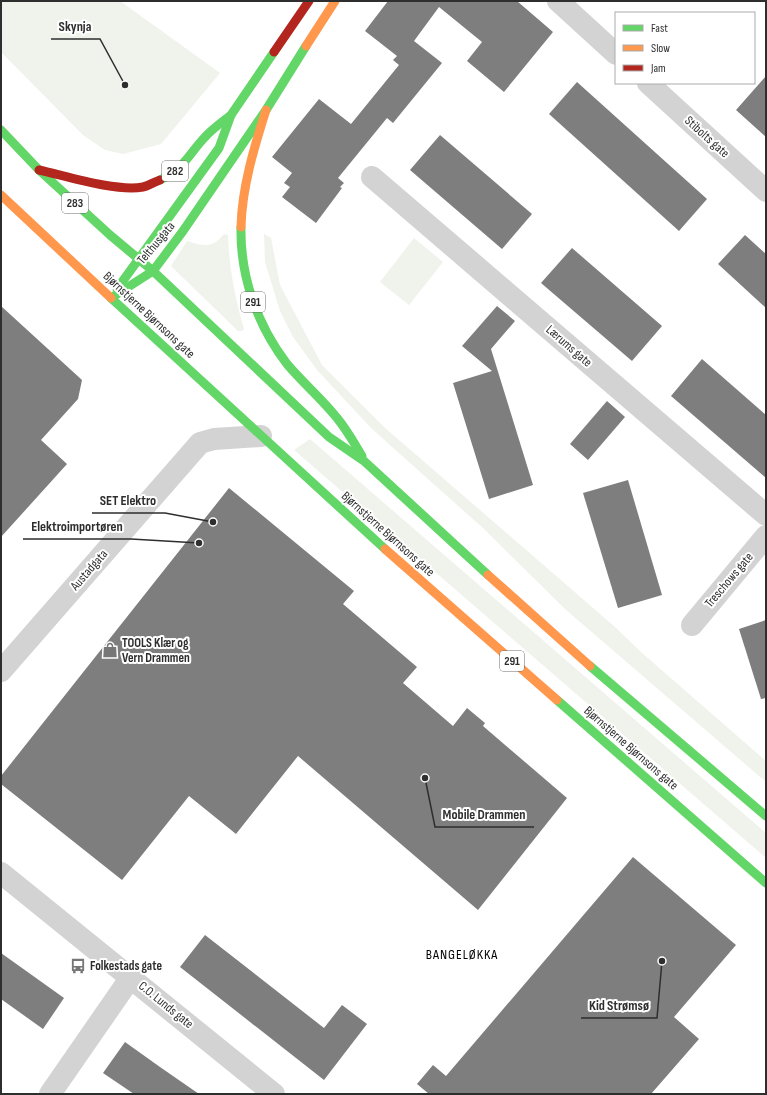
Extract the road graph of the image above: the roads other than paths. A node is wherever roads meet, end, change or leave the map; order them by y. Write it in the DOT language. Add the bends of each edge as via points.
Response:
graph roads {
  1 [pos="309,1"];
  2 [pos="335,1"];
  3 [pos="558,1"];
  4 [pos="615,53"];
  5 [pos="649,84"];
  6 [pos="266,110"];
  7 [pos="231,115"];
  8 [pos="1,130"];
  9 [pos="40,170"];
  10 [pos="372,176"];
  11 [pos="766,191"];
  12 [pos="1,195"];
  13 [pos="138,259"];
  14 [pos="153,271"];
  15 [pos="111,298"];
  16 [pos="261,436"];
  17 [pos="364,461"];
  18 [pos="766,515"];
  19 [pos="766,536"];
  20 [pos="692,625"];
  21 [pos="4,662"];
  22 [pos="766,816"];
  23 [pos="1,873"];
  24 [pos="766,883"];
  25 [pos="131,977"];
  26 [pos="50,1094"];
  27 [pos="274,1094"];
  1 -- 7 [label="main road, Telthusgata"];
  2 -- 6 [label="main road, Telthusgata / 291"];
  3 -- 4 [label="street"];
  5 -- 11 [label="street, Stibolts gate"];
  6 -- 14 [label="main road, Telthusgata / 291"];
  6 -- 17 [label="main road, Telthusgata / 291" via="244,194 241,238 247,286 256,314 269,338 287,363 343,425"];
  7 -- 9 [label="main road, Telthusgata / 282" via="205,137 183,166 143,187 100,184"];
  7 -- 13 [label="main road, Telthusgata" via="219,148"];
  8 -- 9 [label="main road, 283"];
  9 -- 13 [label="main road, 283"];
  10 -- 18 [label="street, Lærums gate"];
  12 -- 15 [label="main road, Bjørnstjerne Bjørnsons gate"];
  13 -- 14 [label="main road, 283"];
  13 -- 15 [label="main road, Telthusgata"];
  14 -- 15 [label="main road, Telthusgata / 291"];
  14 -- 17 [label="main road, 291" via="329,437"];
  15 -- 16 [label="main road, Bjørnstjerne Bjørnsons gate / 291"];
  16 -- 21 [label="street, Austadgata" via="214,438 200,443"];
  16 -- 24 [label="main road, Bjørnstjerne Bjørnsons gate / 291" via="377,542"];
  17 -- 22 [label="main road, 291" via="603,677"];
  19 -- 20 [label="street, Treschows gate"];
  23 -- 25 [label="street, C.O. Lunds gate"];
  25 -- 26 [label="street"];
  25 -- 27 [label="street, C.O. Lunds gate"];
}
